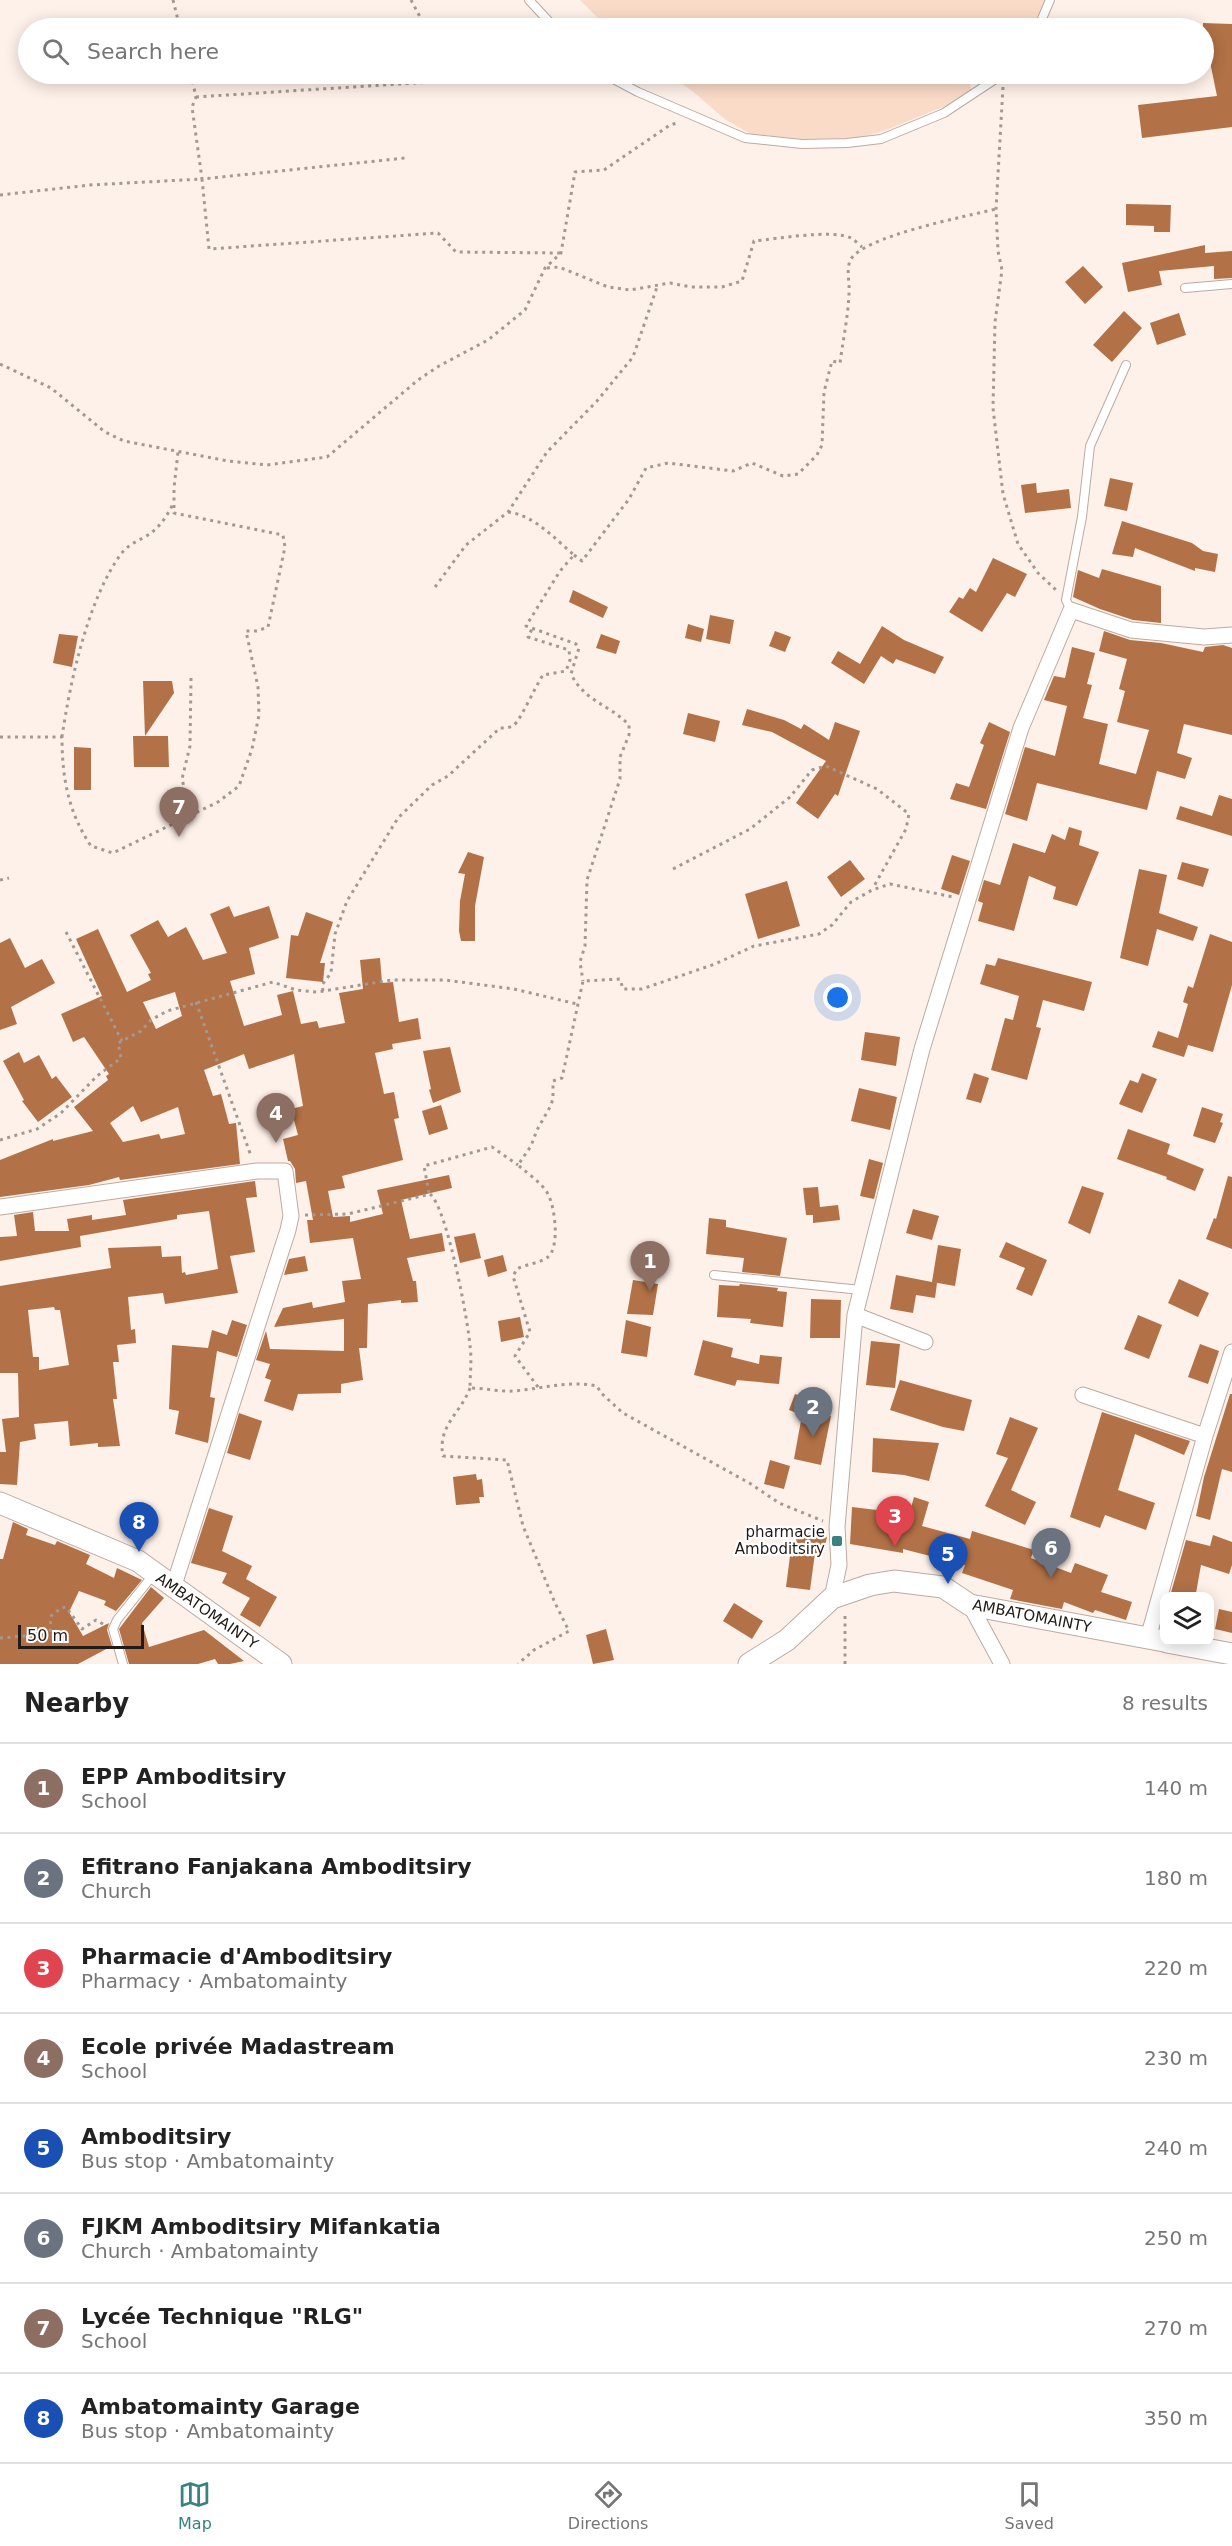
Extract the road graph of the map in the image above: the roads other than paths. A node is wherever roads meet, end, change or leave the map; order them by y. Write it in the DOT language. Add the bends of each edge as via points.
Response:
graph roads {
  1 [pos="529,0"];
  2 [pos="1050,0"];
  3 [pos="546,18"];
  4 [pos="1042,18"];
  5 [pos="623,84"];
  6 [pos="988,84"];
  7 [pos="1232,284"];
  8 [pos="1185,288"];
  9 [pos="1126,365"];
  10 [pos="1069,605"];
  11 [pos="1232,635"];
  12 [pos="0,1207"];
  13 [pos="714,1275"];
  14 [pos="861,1290"];
  15 [pos="855,1315"];
  16 [pos="925,1342"];
  17 [pos="1232,1352"];
  18 [pos="1226,1390"];
  19 [pos="1083,1395"];
  20 [pos="1205,1436"];
  21 [pos="0,1503"];
  22 [pos="154,1574"];
  23 [pos="174,1586"];
  24 [pos="1171,1592"];
  25 [pos="832,1598"];
  26 [pos="970,1605"];
  27 [pos="1160,1640"];
  28 [pos="1191,1646"];
  29 [pos="1232,1654"];
  30 [pos="123,1664"];
  31 [pos="281,1664"];
  32 [pos="749,1664"];
  33 [pos="1002,1664"];
  1 -- 3 [label="lane"];
  2 -- 4 [label="lane"];
  5 -- 6 [label="lane" via="745,138 802,144 881,139 944,113"];
  7 -- 8 [label="lane"];
  9 -- 10 [label="lane" via="1090,446"];
  10 -- 11 [label="street" via="1131,630 1204,637"];
  10 -- 14 [label="street" via="1022,728 922,1049"];
  12 -- 23 [label="street" via="285,1171 291,1216"];
  13 -- 14 [label="lane"];
  14 -- 15 [label="street"];
  15 -- 16 [label="street"];
  15 -- 25 [label="street" via="837,1527 839,1565"];
  17 -- 18 [label="street"];
  18 -- 20 [label="street"];
  19 -- 20 [label="street"];
  20 -- 24 [label="street"];
  21 -- 22 [label="main road, AMBATOMAINTY" via="138,1561"];
  22 -- 23 [label="main road, AMBATOMAINTY"];
  22 -- 30 [label="lane" via="113,1629"];
  23 -- 31 [label="main road, AMBATOMAINTY"];
  25 -- 26 [label="main road, AMBATOMAINTY" via="894,1581 943,1587"];
  25 -- 32 [label="main road, AMBATOMAINTY" via="787,1640"];
  26 -- 27 [label="main road, AMBATOMAINTY"];
  26 -- 33 [label="street"];
  28 -- 29 [label="main road, AMBATOMAINTY"];
}
